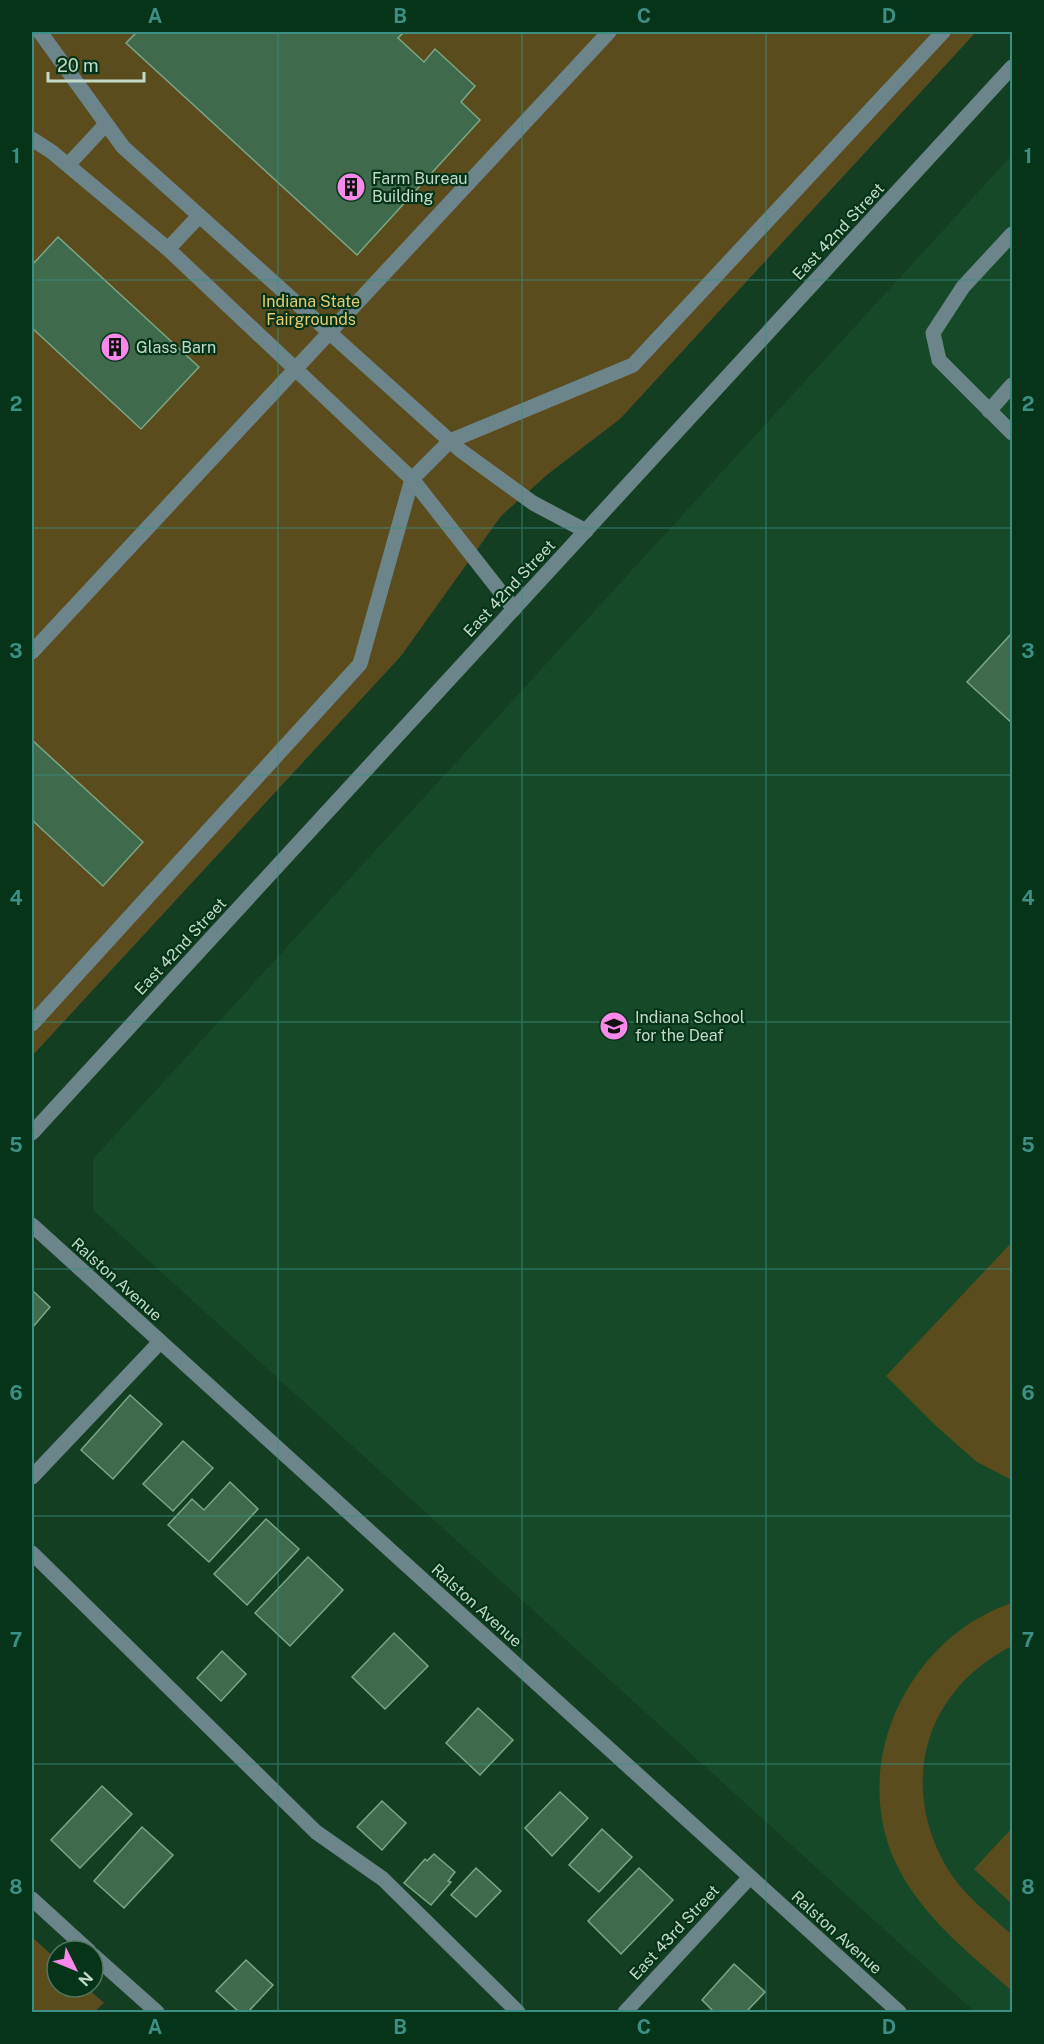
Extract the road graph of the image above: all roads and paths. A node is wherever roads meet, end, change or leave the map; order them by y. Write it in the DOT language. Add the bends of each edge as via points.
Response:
graph roads {
  1 [pos="38,32"];
  2 [pos="609,32"];
  3 [pos="943,32"];
  4 [pos="32,37"];
  5 [pos="1012,67"];
  6 [pos="106,124"];
  7 [pos="32,140"];
  8 [pos="68,165"];
  9 [pos="199,216"];
  10 [pos="1012,234"];
  11 [pos="168,249"];
  12 [pos="329,332"];
  13 [pos="296,369"];
  14 [pos="1012,385"];
  15 [pos="989,411"];
  16 [pos="1012,433"];
  17 [pos="450,441"];
  18 [pos="412,479"];
  19 [pos="586,531"];
  20 [pos="514,609"];
  21 [pos="32,652"];
  22 [pos="32,1024"];
  23 [pos="32,1133"];
  24 [pos="32,1225"];
  25 [pos="160,1342"];
  26 [pos="32,1477"];
  27 [pos="32,1553"];
  28 [pos="750,1877"];
  29 [pos="32,1899"];
  30 [pos="76,1939"];
  31 [pos="105,1966"];
  32 [pos="157,2013"];
  33 [pos="518,2013"];
  34 [pos="625,2013"];
  35 [pos="899,2013"];
  1 -- 4 [label="street"];
  1 -- 6 [label="street"];
  2 -- 12 [label="street"];
  3 -- 17 [label="street" via="633,365"];
  5 -- 19 [label="street, East 42nd Street"];
  6 -- 8 [label="street"];
  6 -- 9 [label="street" via="123,147"];
  7 -- 8 [label="street"];
  8 -- 11 [label="street"];
  9 -- 11 [label="street"];
  9 -- 12 [label="street"];
  10 -- 15 [label="street" via="963,287 933,333 939,360"];
  11 -- 13 [label="street"];
  12 -- 13 [label="street"];
  12 -- 17 [label="street"];
  13 -- 18 [label="street"];
  13 -- 21 [label="street"];
  14 -- 15 [label="street"];
  15 -- 16 [label="street"];
  17 -- 18 [label="street"];
  17 -- 19 [label="street" via="533,503"];
  18 -- 20 [label="street"];
  18 -- 22 [label="street" via="360,664"];
  19 -- 20 [label="street, East 42nd Street"];
  20 -- 23 [label="street, East 42nd Street"];
  24 -- 25 [label="street, Ralston Avenue"];
  25 -- 26 [label="street"];
  25 -- 28 [label="street, Ralston Avenue"];
  27 -- 33 [label="street" via="316,1832 383,1879"];
  28 -- 34 [label="street, East 43rd Street"];
  28 -- 35 [label="street, Ralston Avenue"];
  29 -- 30 [label="street"];
  31 -- 32 [label="street"];
}
